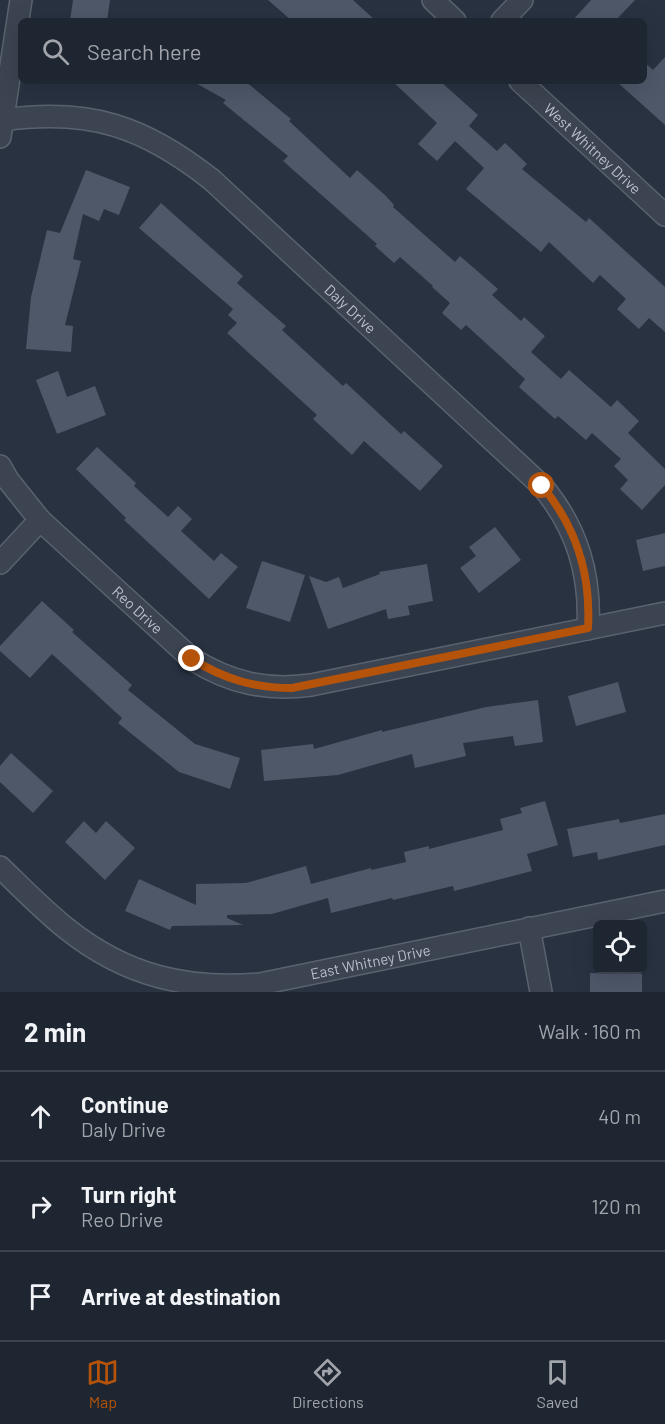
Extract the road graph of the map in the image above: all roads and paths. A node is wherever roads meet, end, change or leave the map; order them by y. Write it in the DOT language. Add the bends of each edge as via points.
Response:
graph roads {
  1 [pos="21,0"];
  2 [pos="433,0"];
  3 [pos="522,0"];
  4 [pos="18,18"];
  5 [pos="452,18"];
  6 [pos="505,18"];
  7 [pos="18,19"];
  8 [pos="523,84"];
  9 [pos="1,129"];
  10 [pos="665,215"];
  11 [pos="0,466"];
  12 [pos="40,520"];
  13 [pos="0,563"];
  14 [pos="665,613"];
  15 [pos="588,628"];
  16 [pos="0,867"];
  17 [pos="665,901"];
  18 [pos="529,928"];
  19 [pos="541,992"];
  1 -- 4 [label="street"];
  2 -- 5 [label="street"];
  3 -- 6 [label="street"];
  7 -- 9 [label="street"];
  8 -- 10 [label="street, West Whitney Drive"];
  9 -- 15 [label="street, Daly Drive" via="31,116 102,122 169,148 212,180 542,486 565,517 581,553 588,590"];
  11 -- 12 [label="street, Reo Drive"];
  12 -- 13 [label="street"];
  12 -- 15 [label="street, Reo Drive" via="192,659 223,677 257,686 311,685"];
  14 -- 15 [label="street, Reo Drive"];
  16 -- 18 [label="street, East Whitney Drive" via="66,929 95,950 143,973 178,982 213,986 260,984"];
  17 -- 18 [label="street, East Whitney Drive"];
  18 -- 19 [label="street"];
}
